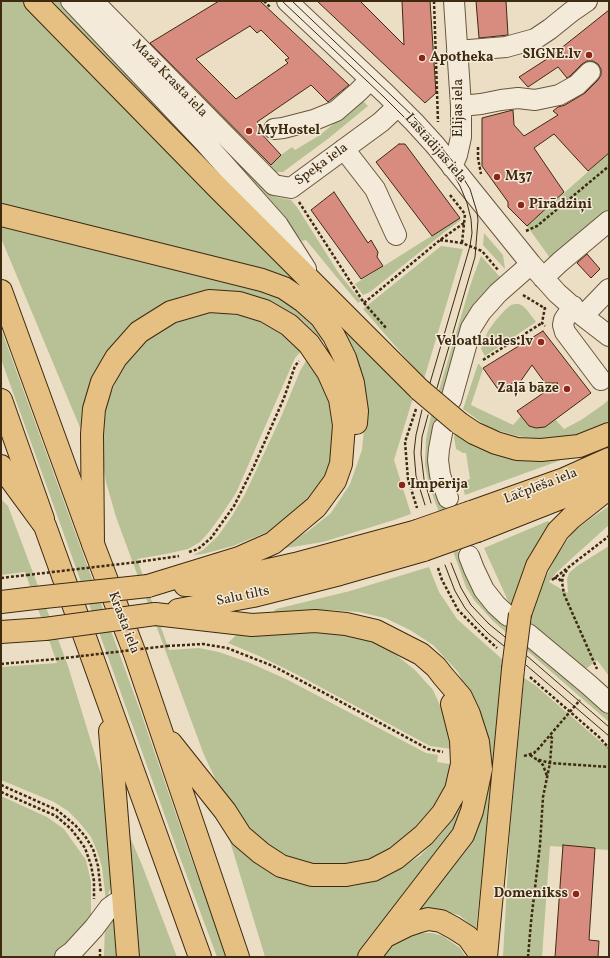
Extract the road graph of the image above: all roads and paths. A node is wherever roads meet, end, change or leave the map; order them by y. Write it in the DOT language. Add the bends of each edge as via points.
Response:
graph roads {
  1 [pos="35,1"];
  2 [pos="71,1"];
  3 [pos="93,1"];
  4 [pos="287,1"];
  5 [pos="434,1"];
  6 [pos="454,1"];
  7 [pos="587,1"];
  8 [pos="457,50"];
  9 [pos="590,72"];
  10 [pos="370,80"];
  11 [pos="398,106"];
  12 [pos="461,106"];
  13 [pos="438,123"];
  14 [pos="274,129"];
  15 [pos="344,148"];
  16 [pos="246,157"];
  17 [pos="609,166"];
  18 [pos="452,167"];
  19 [pos="291,188"];
  20 [pos="447,190"];
  21 [pos="1,215"];
  22 [pos="609,222"];
  23 [pos="464,223"];
  24 [pos="526,232"];
  25 [pos="396,235"];
  26 [pos="440,240"];
  27 [pos="462,243"];
  28 [pos="537,271"];
  29 [pos="510,283"];
  30 [pos="609,288"];
  31 [pos="1,291"];
  32 [pos="320,291"];
  33 [pos="364,303"];
  34 [pos="360,306"];
  35 [pos="544,308"];
  36 [pos="578,311"];
  37 [pos="542,323"];
  38 [pos="609,336"];
  39 [pos="302,357"];
  40 [pos="483,360"];
  41 [pos="601,380"];
  42 [pos="418,398"];
  43 [pos="1,400"];
  44 [pos="451,400"];
  45 [pos="451,425"];
  46 [pos="609,434"];
  47 [pos="609,443"];
  48 [pos="609,459"];
  49 [pos="341,464"];
  50 [pos="1,466"];
  51 [pos="609,477"];
  52 [pos="564,479"];
  53 [pos="609,488"];
  54 [pos="448,498"];
  55 [pos="418,508"];
  56 [pos="474,521"];
  57 [pos="45,526"];
  58 [pos="609,536"];
  59 [pos="420,540"];
  60 [pos="93,544"];
  61 [pos="186,553"];
  62 [pos="181,555"];
  63 [pos="469,556"];
  64 [pos="569,567"];
  65 [pos="438,568"];
  66 [pos="1,578"];
  67 [pos="553,578"];
  68 [pos="562,582"];
  69 [pos="550,583"];
  70 [pos="148,586"];
  71 [pos="1,602"];
  72 [pos="155,614"];
  73 [pos="514,615"];
  74 [pos="1,632"];
  75 [pos="528,634"];
  76 [pos="498,649"];
  77 [pos="1,664"];
  78 [pos="597,669"];
  79 [pos="519,671"];
  80 [pos="442,676"];
  81 [pos="108,701"];
  82 [pos="609,703"];
  83 [pos="570,712"];
  84 [pos="161,730"];
  85 [pos="550,736"];
  86 [pos="609,748"];
  87 [pos="446,752"];
  88 [pos="530,755"];
  89 [pos="517,756"];
  90 [pos="536,759"];
  91 [pos="550,763"];
  92 [pos="609,767"];
  93 [pos="548,776"];
  94 [pos="1,785"];
  95 [pos="1,792"];
  96 [pos="123,901"];
  97 [pos="97,925"];
  98 [pos="384,938"];
  99 [pos="65,957"];
  100 [pos="99,957"];
  101 [pos="128,957"];
  102 [pos="200,957"];
  103 [pos="238,957"];
  104 [pos="370,957"];
  105 [pos="480,957"];
  106 [pos="486,957"];
  107 [pos="528,957"];
  1 -- 32 [label="main road"];
  2 -- 32 [label="street" via="206,144 278,225"];
  3 -- 16 [label="street, Mazā Krasta iela"];
  4 -- 10 [label="street, Lastādijas iela"];
  5 -- 13 [label="path"];
  6 -- 8 [label="street, Elijas iela"];
  7 -- 8 [label="street" via="535,39 506,47"];
  8 -- 12 [label="street, Elijas iela"];
  9 -- 12 [label="street" via="577,85 559,95 535,100 518,98"];
  10 -- 11 [label="street, Lastādijas iela"];
  10 -- 14 [label="street" via="336,111 314,120"];
  11 -- 15 [label="street, Speķa iela" via="382,122"];
  11 -- 18 [label="street, Lastādijas iela"];
  12 -- 18 [label="street, Elijas iela" via="461,137"];
  15 -- 19 [label="street, Speķa iela"];
  15 -- 25 [label="street" via="375,190"];
  16 -- 19 [label="street, Speķa iela" via="274,185"];
  17 -- 24 [label="path" via="537,226"];
  18 -- 28 [label="street, Lastādijas iela"];
  19 -- 33 [label="path"];
  20 -- 23 [label="path" via="465,214"];
  21 -- 49 [label="main road" via="262,280 284,288 304,301 334,336 353,383 357,411 354,438 349,454"];
  22 -- 28 [label="street" via="560,262"];
  23 -- 26 [label="path"];
  23 -- 27 [label="path"];
  26 -- 27 [label="path"];
  26 -- 33 [label="path"];
  27 -- 29 [label="path" via="482,251"];
  28 -- 29 [label="street"];
  28 -- 36 [label="street, Lastādijas iela"];
  29 -- 35 [label="path" via="520,293"];
  29 -- 44 [label="street" via="481,312 471,328"];
  30 -- 36 [label="street"];
  31 -- 60 [label="main road, Krasta iela"];
  32 -- 42 [label="main road"];
  33 -- 34 [label="path"];
  36 -- 38 [label="street, Lastādijas iela"];
  36 -- 41 [label="street" via="564,320 565,332"];
  37 -- 40 [label="path"];
  39 -- 61 [label="path" via="295,366 284,398 234,506 211,538 198,549"];
  42 -- 45 [label="main road, bridge"];
  42 -- 55 [label="path" via="405,442 408,479"];
  43 -- 57 [label="main road"];
  45 -- 46 [label="main road" via="517,449 541,450 579,446"];
  45 -- 54 [label="street" via="439,449 438,460"];
  47 -- 52 [label="main road"];
  48 -- 52 [label="main road, Lāčplēša iela"];
  49 -- 60 [label="main road" via="344,425 340,399 328,372 309,344 290,325 265,311 239,303 209,301 171,312 139,332 116,358 102,382 94,409 92,434"];
  49 -- 70 [label="main road" via="335,481 316,507 273,543 239,558"];
  50 -- 57 [label="main road"];
  51 -- 56 [label="main road, Lāčplēša iela" via="576,492"];
  52 -- 56 [label="main road, Lāčplēša iela"];
  53 -- 73 [label="main road" via="558,531 537,566"];
  56 -- 59 [label="main road, Salu tilts, bridge"];
  57 -- 81 [label="main road"];
  58 -- 64 [label="path"];
  59 -- 70 [label="main road, Salu tilts" via="202,585"];
  59 -- 72 [label="main road, Salu tilts" via="340,574 254,596"];
  60 -- 84 [label="main road, Krasta iela"];
  62 -- 66 [label="path, bridge"];
  63 -- 73 [label="street" via="484,590 496,605"];
  64 -- 67 [label="path"];
  64 -- 68 [label="path"];
  65 -- 76 [label="path" via="458,610"];
  67 -- 68 [label="path" via="558,578"];
  67 -- 69 [label="path"];
  68 -- 78 [label="path" via="564,594"];
  70 -- 71 [label="main road, Salu tilts, bridge"];
  72 -- 74 [label="main road, Salu tilts, bridge" via="45,629"];
  72 -- 80 [label="main road" via="252,625 315,621 346,624 376,631 421,654"];
  73 -- 79 [label="main road, bridge"];
  75 -- 82 [label="street"];
  77 -- 87 [label="path, bridge" via="167,646 203,644 227,648 273,666 428,749"];
  79 -- 83 [label="path"];
  79 -- 106 [label="main road"];
  80 -- 84 [label="main road" via="451,699 460,740 462,764 456,790 424,835 396,858 373,870 346,875 312,875 281,866 260,853 241,836 225,811"];
  80 -- 98 [label="main road" via="461,697 478,742 481,769 472,811 463,835"];
  81 -- 96 [label="main road"];
  81 -- 102 [label="main road"];
  83 -- 85 [label="path"];
  83 -- 86 [label="path"];
  84 -- 103 [label="main road, Krasta iela"];
  85 -- 88 [label="path"];
  85 -- 91 [label="path"];
  88 -- 89 [label="path"];
  88 -- 90 [label="path"];
  90 -- 91 [label="path"];
  90 -- 93 [label="path" via="543,765"];
  91 -- 92 [label="path"];
  91 -- 93 [label="path"];
  93 -- 107 [label="path" via="543,797"];
  94 -- 97 [label="path" via="58,810 85,836 93,849 98,866 101,902"];
  95 -- 97 [label="path" via="56,816 78,838 91,865"];
  96 -- 97 [label="street" via="109,908"];
  96 -- 101 [label="main road"];
  97 -- 99 [label="street"];
  97 -- 100 [label="path"];
  97 -- 100 [label="path"];
  98 -- 104 [label="main road"];
  98 -- 105 [label="main road" via="408,924 428,919 441,921 468,938"];
}
